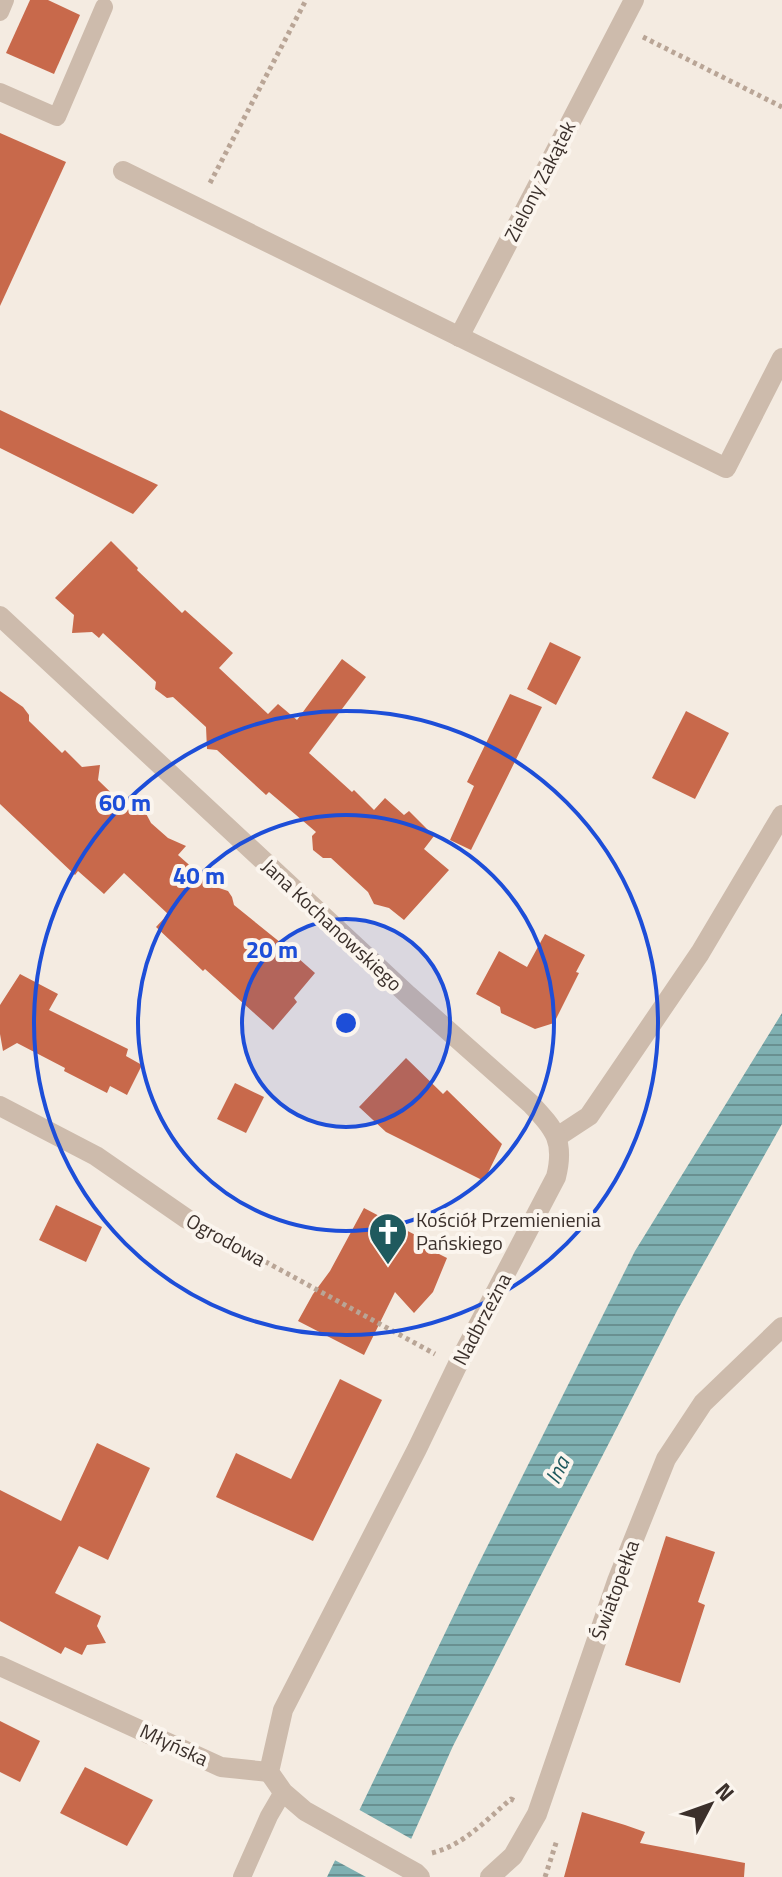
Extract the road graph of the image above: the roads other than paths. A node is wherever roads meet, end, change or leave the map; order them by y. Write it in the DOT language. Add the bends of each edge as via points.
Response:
graph roads {
  1 [pos="5,0"];
  2 [pos="634,0"];
  3 [pos="104,7"];
  4 [pos="0,12"];
  5 [pos="0,92"];
  6 [pos="123,171"];
  7 [pos="459,337"];
  8 [pos="782,358"];
  9 [pos="0,616"];
  10 [pos="782,815"];
  11 [pos="0,1106"];
  12 [pos="557,1137"];
  13 [pos="187,1219"];
  14 [pos="782,1327"];
  15 [pos="0,1666"];
  16 [pos="269,1772"];
  17 [pos="283,1792"];
  18 [pos="420,1868"];
  19 [pos="242,1877"];
  20 [pos="490,1877"];
  1 -- 4 [label="lane"];
  2 -- 7 [label="street, Zielony Zakątek"];
  3 -- 5 [label="lane" via="57,117"];
  6 -- 7 [label="street"];
  7 -- 8 [label="street" via="726,468"];
  9 -- 12 [label="street, Jana Kochanowskiego" via="531,1104"];
  10 -- 12 [label="street" via="700,953 589,1116"];
  11 -- 13 [label="street, Ogrodowa" via="96,1156"];
  12 -- 16 [label="street, Nadbrzeżna" via="561,1160 556,1177 283,1710"];
  14 -- 20 [label="street, Światopełka" via="703,1403 666,1459 617,1581 537,1814 513,1856"];
  15 -- 16 [label="street, Młyńska" via="221,1767"];
  16 -- 17 [label="street"];
  17 -- 18 [label="street" via="305,1811"];
  17 -- 19 [label="lane"];
}
